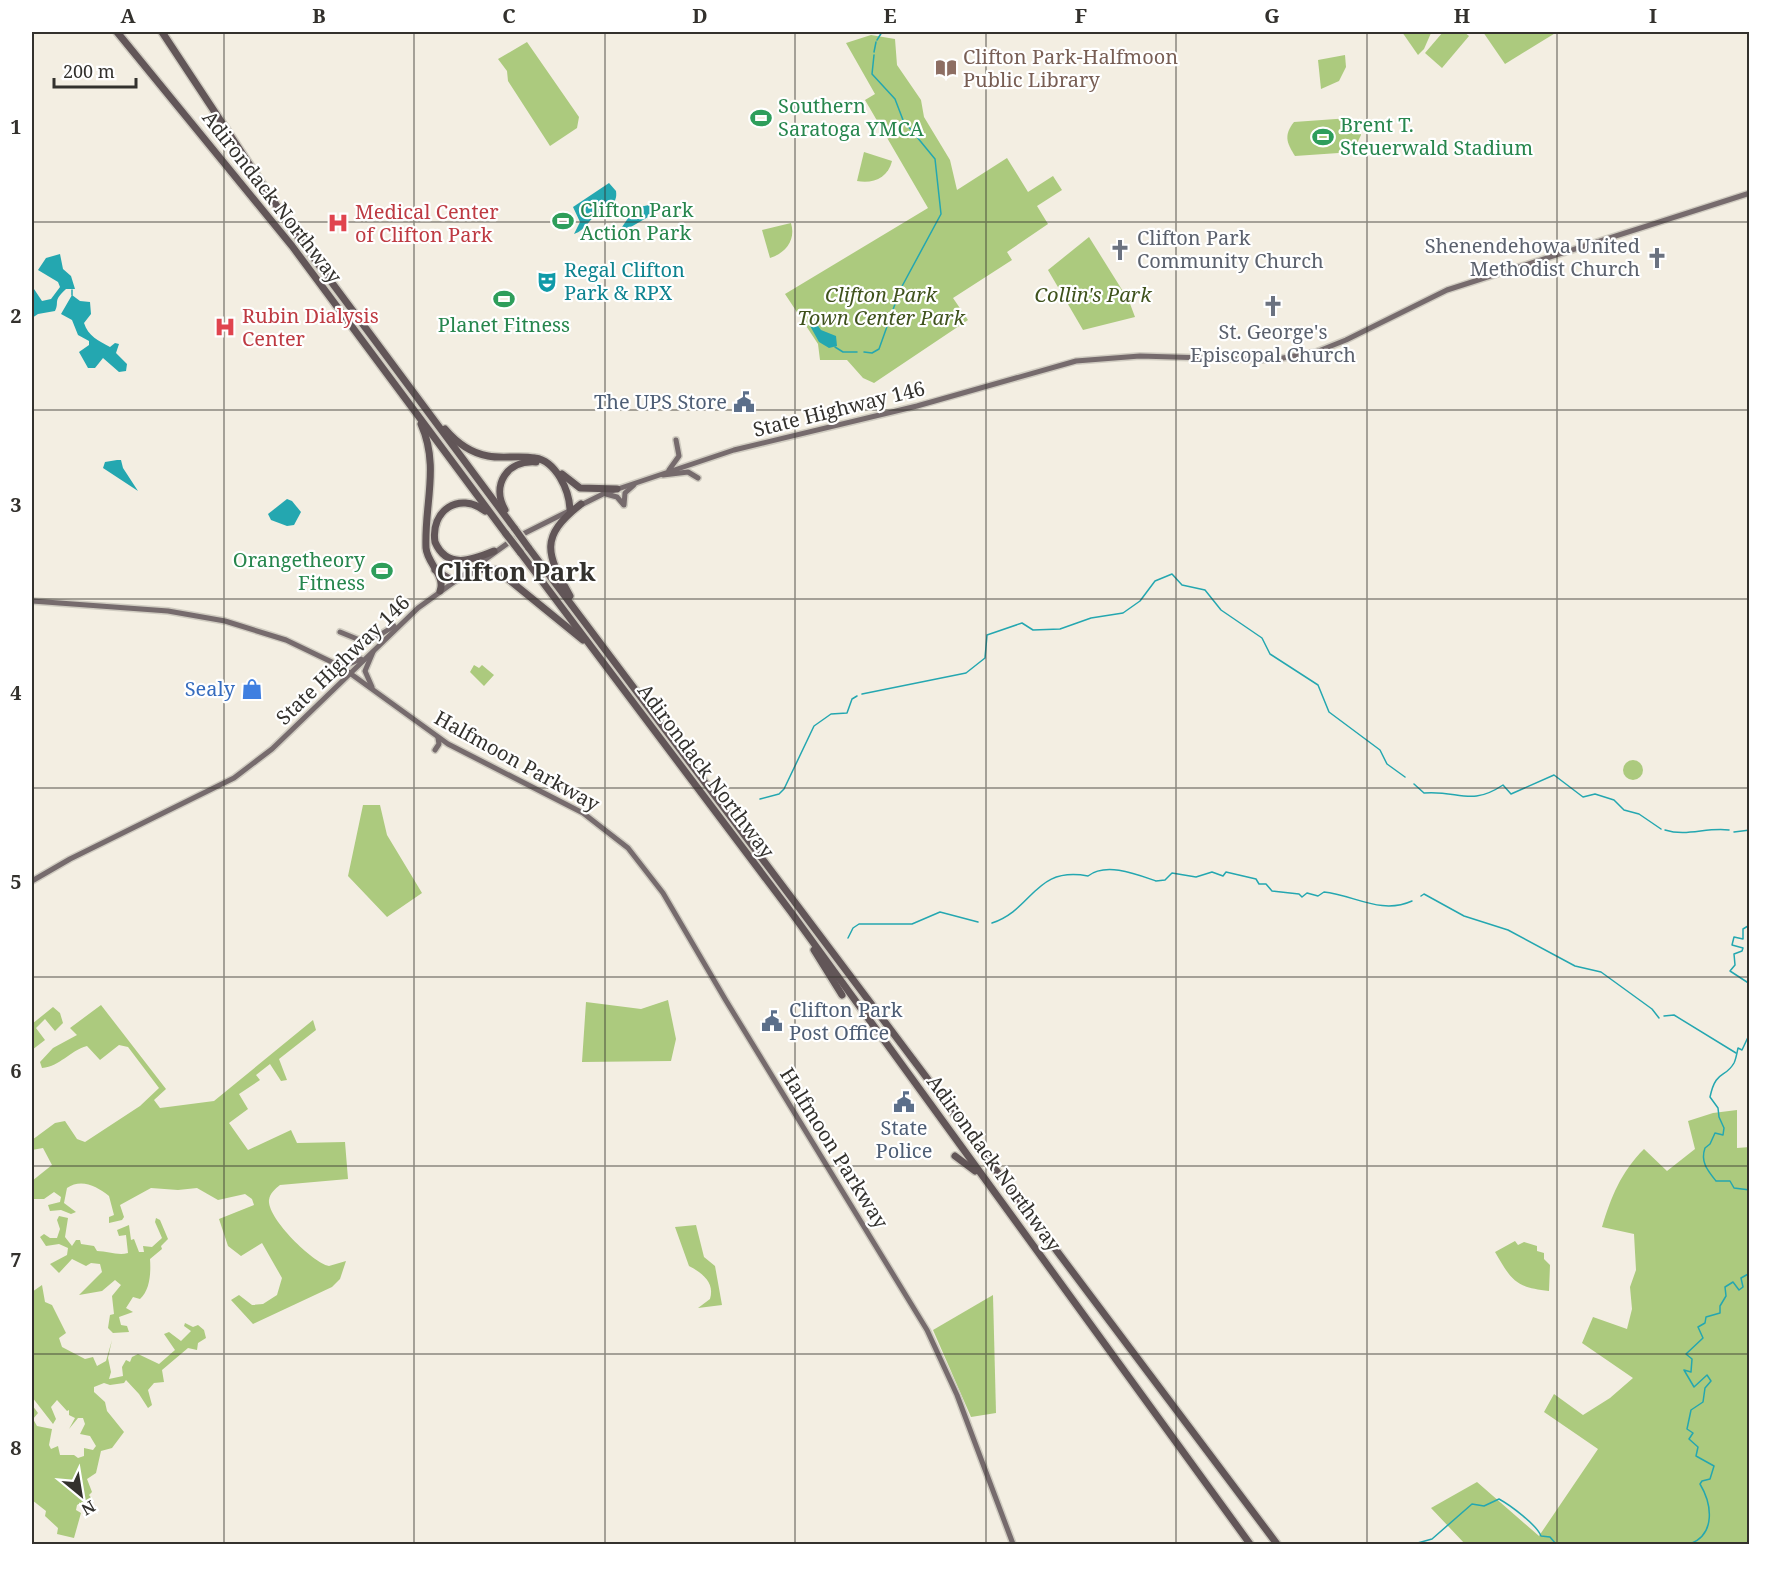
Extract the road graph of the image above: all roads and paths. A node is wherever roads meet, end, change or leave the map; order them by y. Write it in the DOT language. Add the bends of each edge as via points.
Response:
graph roads {
  1 [pos="117,32"];
  2 [pos="162,32"];
  3 [pos="1749,193"];
  4 [pos="414,408"];
  5 [pos="424,409"];
  6 [pos="676,440"];
  7 [pos="545,461"];
  8 [pos="666,472"];
  9 [pos="658,475"];
  10 [pos="698,478"];
  11 [pos="640,481"];
  12 [pos="617,489"];
  13 [pos="603,494"];
  14 [pos="581,504"];
  15 [pos="568,510"];
  16 [pos="507,518"];
  17 [pos="504,531"];
  18 [pos="494,551"];
  19 [pos="435,570"];
  20 [pos="453,581"];
  21 [pos="440,591"];
  22 [pos="32,601"];
  23 [pos="576,610"];
  24 [pos="400,622"];
  25 [pos="340,632"];
  26 [pos="377,646"];
  27 [pos="364,658"];
  28 [pos="334,662"];
  29 [pos="604,662"];
  30 [pos="350,673"];
  31 [pos="376,692"];
  32 [pos="438,736"];
  33 [pos="435,750"];
  34 [pos="32,881"];
  35 [pos="791,912"];
  36 [pos="842,996"];
  37 [pos="955,1156"];
  38 [pos="998,1198"];
  39 [pos="1013,1545"];
  40 [pos="1250,1545"];
  41 [pos="1277,1545"];
  1 -- 4 [label="highway, Adirondack Northway" via="292,246"];
  2 -- 5 [label="highway, Adirondack Northway" via="292,230"];
  3 -- 8 [label="main road, State Highway 146" via="1447,290 1316,352 1272,360 1140,356 1087,359 917,406 734,450"];
  4 -- 17 [label="highway, Adirondack Northway"];
  4 -- 19 [label="highway" via="430,452 426,548"];
  5 -- 7 [label="highway" via="471,450 495,457"];
  5 -- 16 [label="highway, Adirondack Northway"];
  6 -- 8 [label="main road" via="679,456"];
  7 -- 12 [label="highway" via="579,489"];
  7 -- 15 [label="highway" via="564,484"];
  8 -- 9 [label="main road, State Highway 146"];
  9 -- 10 [label="main road" via="688,472"];
  9 -- 11 [label="main road, State Highway 146"];
  11 -- 12 [label="main road, State Highway 146"];
  11 -- 13 [label="main road" via="625,493 624,505 617,497"];
  12 -- 13 [label="main road, State Highway 146"];
  13 -- 14 [label="main road, State Highway 146"];
  14 -- 15 [label="main road, State Highway 146"];
  14 -- 23 [label="highway" via="555,528 550,546"];
  15 -- 16 [label="highway" via="564,491 550,470 539,463 524,462 511,468 501,482 500,497"];
  15 -- 18 [label="main road, State Highway 146"];
  16 -- 23 [label="highway, Adirondack Northway, bridge"];
  17 -- 18 [label="highway" via="470,502 452,504 436,521 435,542 450,558 470,561"];
  17 -- 29 [label="highway, Adirondack Northway, bridge"];
  18 -- 20 [label="main road, State Highway 146"];
  19 -- 20 [label="highway"];
  19 -- 21 [label="highway" via="442,582"];
  20 -- 21 [label="main road, State Highway 146"];
  20 -- 29 [label="highway" via="479,569 497,570 574,632"];
  21 -- 24 [label="main road, State Highway 146"];
  22 -- 28 [label="main road, Halfmoon Parkway" via="127,606 212,618 279,638"];
  23 -- 41 [label="highway, Adirondack Northway"];
  24 -- 25 [label="main road" via="367,643"];
  24 -- 26 [label="main road, State Highway 146"];
  26 -- 27 [label="main road, State Highway 146"];
  26 -- 31 [label="main road" via="365,669"];
  27 -- 28 [label="main road" via="349,664"];
  27 -- 30 [label="main road, State Highway 146"];
  28 -- 30 [label="main road, Halfmoon Parkway"];
  29 -- 35 [label="highway, Adirondack Northway"];
  30 -- 31 [label="main road, Halfmoon Parkway"];
  30 -- 34 [label="main road, State Highway 146" via="272,749 234,778"];
  31 -- 32 [label="main road, Halfmoon Parkway"];
  32 -- 33 [label="main road"];
  32 -- 39 [label="main road, Halfmoon Parkway" via="600,825 634,855 663,893 938,1351"];
  35 -- 36 [label="highway"];
  35 -- 38 [label="highway, Adirondack Northway"];
  37 -- 38 [label="highway" via="975,1170"];
  38 -- 40 [label="highway, Adirondack Northway"];
}
